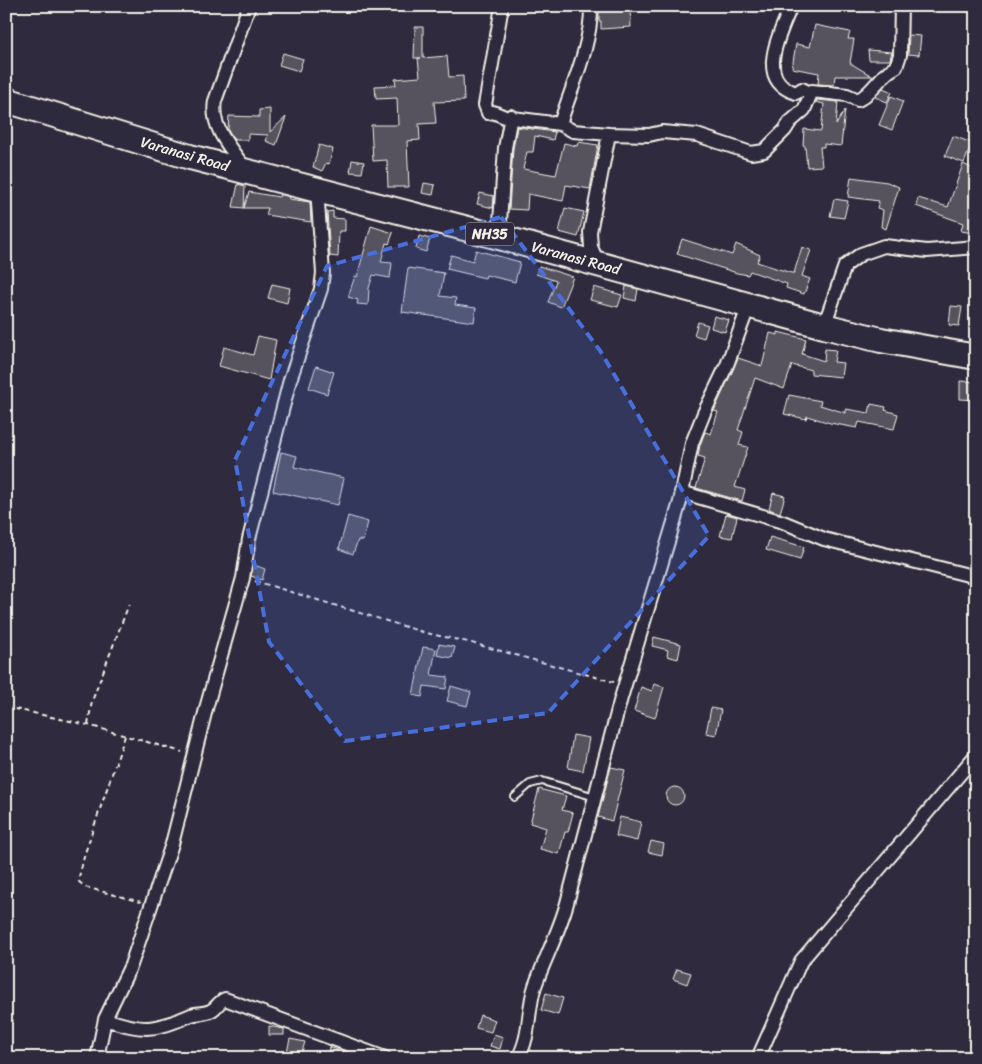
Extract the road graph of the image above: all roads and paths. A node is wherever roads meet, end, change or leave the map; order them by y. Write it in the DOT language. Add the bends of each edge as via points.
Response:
graph roads {
  1 [pos="249,6"];
  2 [pos="502,6"];
  3 [pos="591,6"];
  4 [pos="791,6"];
  5 [pos="901,6"];
  6 [pos="812,91"];
  7 [pos="6,100"];
  8 [pos="511,116"];
  9 [pos="560,124"];
  10 [pos="609,134"];
  11 [pos="249,173"];
  12 [pos="317,189"];
  13 [pos="499,237"];
  14 [pos="976,247"];
  15 [pos="599,265"];
  16 [pos="749,305"];
  17 [pos="824,326"];
  18 [pos="976,357"];
  19 [pos="681,492"];
  20 [pos="976,577"];
  21 [pos="243,578"];
  22 [pos="129,604"];
  23 [pos="625,685"];
  24 [pos="6,707"];
  25 [pos="88,725"];
  26 [pos="125,736"];
  27 [pos="976,755"];
  28 [pos="194,756"];
  29 [pos="515,797"];
  30 [pos="595,797"];
  31 [pos="152,905"];
  32 [pos="105,1019"];
  33 [pos="97,1058"];
  34 [pos="385,1058"];
  35 [pos="518,1058"];
  36 [pos="758,1058"];
  1 -- 11 [label="street" via="220,88 214,115 218,129"];
  2 -- 8 [label="street" via="485,105 488,113"];
  3 -- 9 [label="street" via="589,34"];
  4 -- 6 [label="street" via="772,68 778,81 790,91"];
  5 -- 6 [label="street" via="900,55 896,67 858,100 847,95"];
  6 -- 10 [label="street" via="804,110 768,147 757,152 742,151 697,135 662,132 649,135"];
  7 -- 11 [label="highway, Varanasi Road / NH35"];
  8 -- 9 [label="street"];
  8 -- 13 [label="street" via="505,148"];
  9 -- 10 [label="street" via="573,131"];
  10 -- 15 [label="street" via="590,232 591,247"];
  11 -- 12 [label="highway, Varanasi Road / NH35"];
  12 -- 13 [label="highway, Varanasi Road / NH35"];
  12 -- 21 [label="street" via="322,282 290,380 249,539"];
  13 -- 15 [label="highway, Varanasi Road / NH35"];
  14 -- 17 [label="street" via="928,251 884,246 861,254 845,266"];
  15 -- 16 [label="highway, Varanasi Road / NH35"];
  16 -- 17 [label="highway, Varanasi Road / NH35"];
  16 -- 19 [label="street" via="727,365 698,428"];
  17 -- 18 [label="highway, Varanasi Road / NH35"];
  19 -- 20 [label="street" via="783,522 824,539"];
  19 -- 23 [label="street"];
  21 -- 23 [label="path" via="426,633"];
  21 -- 28 [label="street"];
  22 -- 25 [label="path" via="92,701"];
  23 -- 30 [label="street"];
  24 -- 25 [label="path"];
  25 -- 26 [label="path"];
  26 -- 28 [label="path"];
  26 -- 31 [label="path" via="78,881 85,887"];
  27 -- 36 [label="street" via="801,961"];
  28 -- 31 [label="street" via="172,844"];
  29 -- 30 [label="lane" via="530,784 542,781"];
  30 -- 35 [label="street" via="562,919 535,986 527,1032"];
  31 -- 32 [label="street" via="131,965"];
  32 -- 33 [label="street"];
  32 -- 34 [label="street" via="146,1029 208,1012 225,999"];
}
